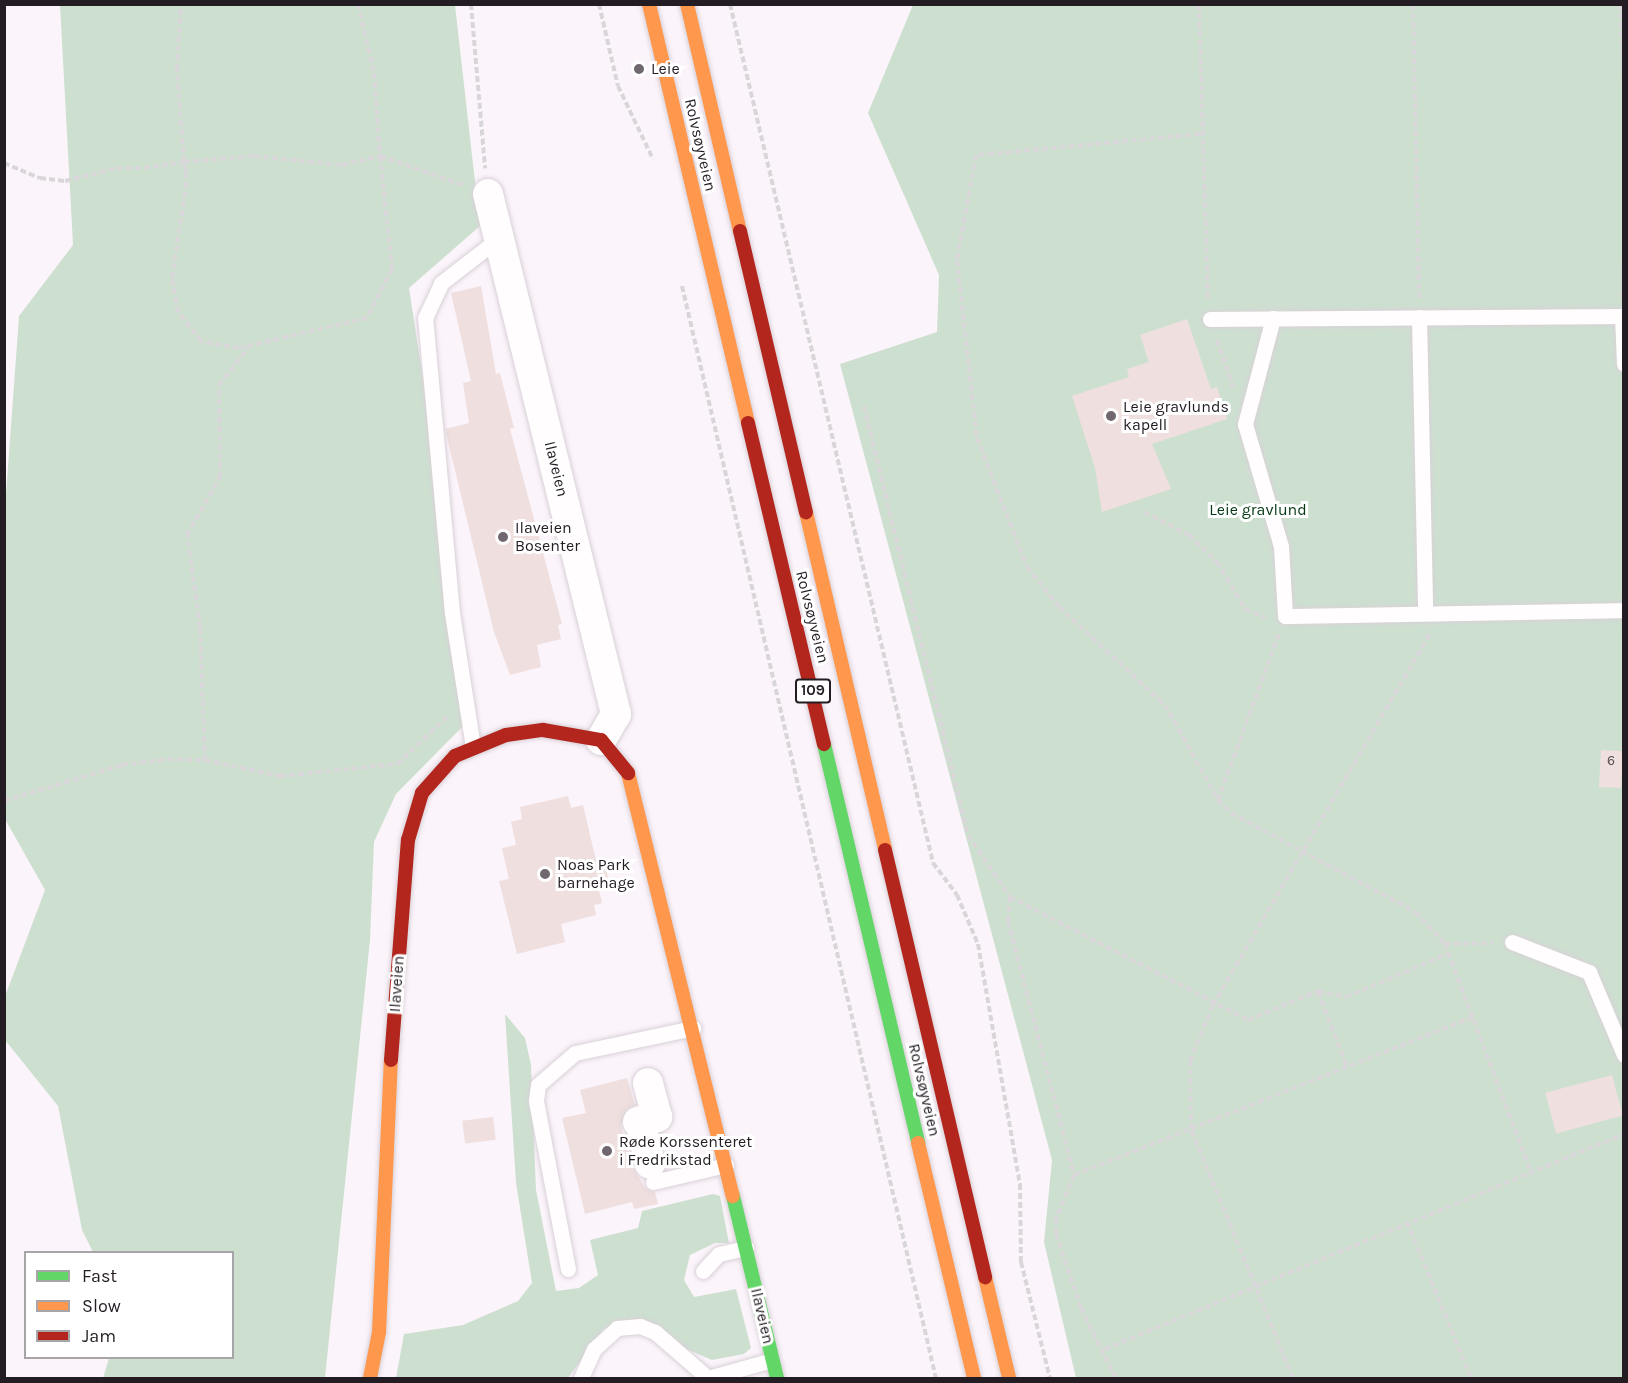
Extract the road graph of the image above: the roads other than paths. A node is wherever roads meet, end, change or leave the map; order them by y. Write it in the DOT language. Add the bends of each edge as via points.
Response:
graph roads {
  1 [pos="649,4"];
  2 [pos="687,4"];
  3 [pos="488,194"];
  4 [pos="498,239"];
  5 [pos="1419,317"];
  6 [pos="1210,318"];
  7 [pos="1272,318"];
  8 [pos="1623,364"];
  9 [pos="1623,610"];
  10 [pos="1425,612"];
  11 [pos="601,740"];
  12 [pos="473,747"];
  13 [pos="1512,942"];
  14 [pos="693,1028"];
  15 [pos="1623,1055"];
  16 [pos="648,1083"];
  17 [pos="726,1165"];
  18 [pos="651,1173"];
  19 [pos="746,1248"];
  20 [pos="568,1269"];
  21 [pos="703,1271"];
  22 [pos="772,1360"];
  23 [pos="370,1378"];
  24 [pos="581,1378"];
  25 [pos="708,1378"];
  26 [pos="777,1378"];
  27 [pos="974,1378"];
  28 [pos="1009,1378"];
  1 -- 27 [label="main road, Rolvsøyveien / 109"];
  2 -- 28 [label="main road, Rolvsøyveien / 109"];
  3 -- 4 [label="street, Ilaveien"];
  4 -- 11 [label="street, Ilaveien" via="616,714"];
  4 -- 12 [label="lane" via="441,283 425,318 452,614 468,696"];
  5 -- 7 [label="lane"];
  5 -- 8 [label="lane" via="1622,316"];
  5 -- 10 [label="lane"];
  6 -- 7 [label="lane"];
  7 -- 10 [label="lane" via="1245,424 1281,546 1285,616"];
  9 -- 10 [label="lane"];
  11 -- 12 [label="main road, Ilaveien" via="543,730"];
  11 -- 14 [label="main road, Ilaveien" via="618,755 633,781"];
  12 -- 23 [label="main road, Ilaveien" via="432,778 408,840 387,1114 379,1332"];
  13 -- 15 [label="lane" via="1589,972"];
  14 -- 17 [label="main road, Ilaveien"];
  14 -- 20 [label="lane" via="575,1053 538,1085 536,1101"];
  16 -- 18 [label="street" via="657,1117 639,1121"];
  17 -- 18 [label="lane"];
  17 -- 19 [label="main road, Ilaveien"];
  19 -- 21 [label="lane" via="719,1254"];
  19 -- 22 [label="main road, Ilaveien"];
  22 -- 25 [label="lane"];
  22 -- 26 [label="main road, Ilaveien"];
  24 -- 25 [label="lane" via="605,1335 617,1328 640,1326"];
}
